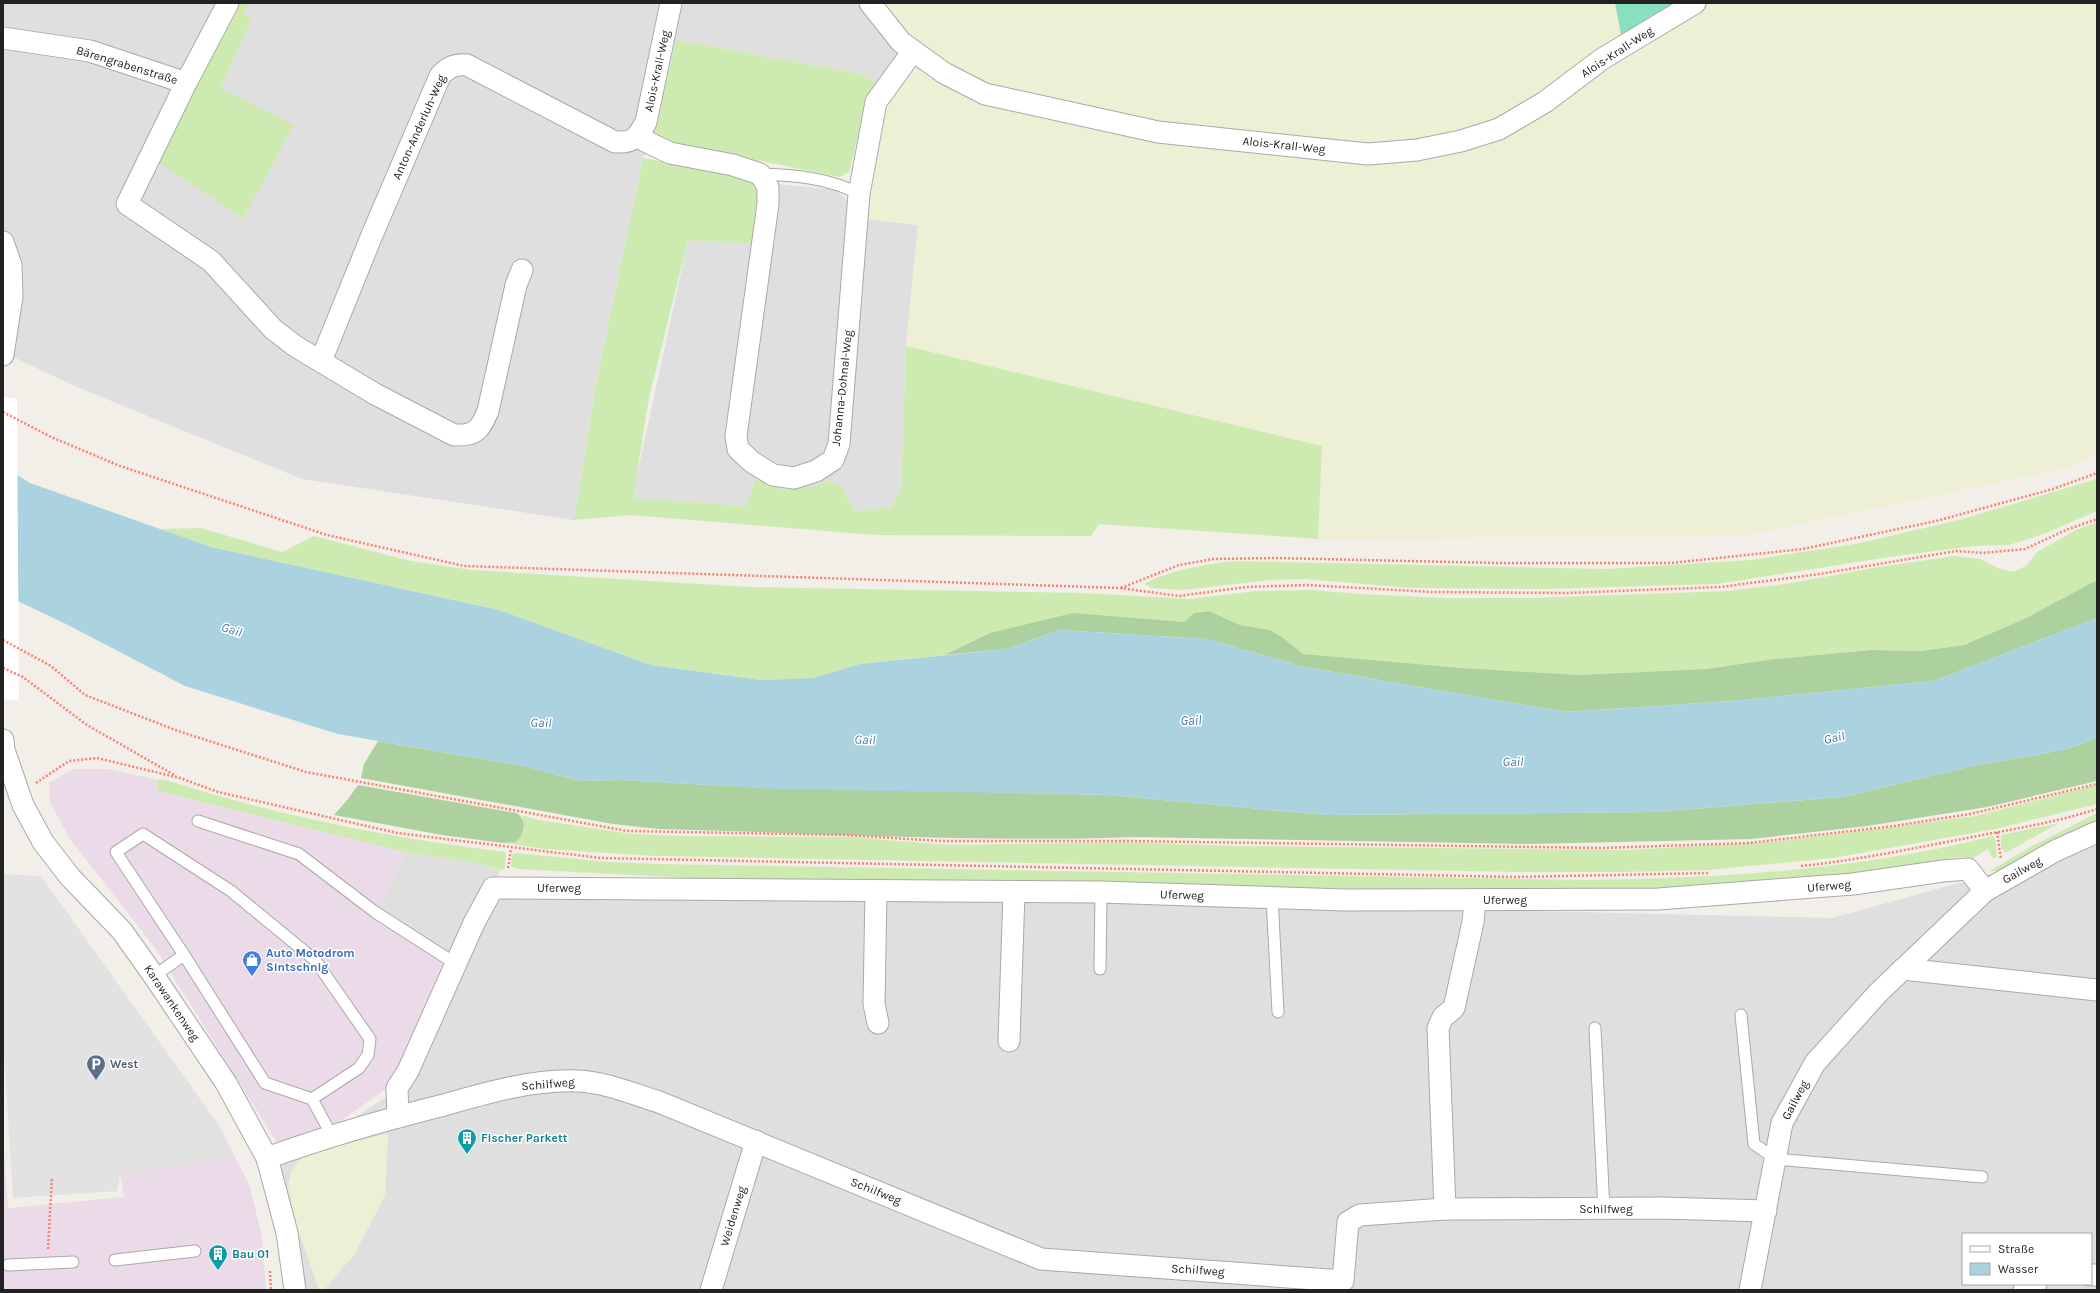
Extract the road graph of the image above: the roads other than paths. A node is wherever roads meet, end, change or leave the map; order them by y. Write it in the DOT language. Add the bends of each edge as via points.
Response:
graph roads {
  1 [pos="228,3"];
  2 [pos="671,3"];
  3 [pos="870,3"];
  4 [pos="1695,3"];
  5 [pos="3,38"];
  6 [pos="913,51"];
  7 [pos="186,83"];
  8 [pos="639,134"];
  9 [pos="760,174"];
  10 [pos="859,194"];
  11 [pos="3,242"];
  12 [pos="522,270"];
  13 [pos="8,295"];
  14 [pos="3,355"];
  15 [pos="321,361"];
  16 [pos="3,740"];
  17 [pos="198,821"];
  18 [pos="2097,832"];
  19 [pos="876,891"];
  20 [pos="1985,891"];
  21 [pos="1101,892"];
  22 [pos="1014,893"];
  23 [pos="1272,897"];
  24 [pos="1475,900"];
  25 [pos="184,955"];
  26 [pos="456,964"];
  27 [pos="1100,969"];
  28 [pos="1903,969"];
  29 [pos="154,976"];
  30 [pos="2097,990"];
  31 [pos="1278,1012"];
  32 [pos="1741,1015"];
  33 [pos="878,1023"];
  34 [pos="1595,1028"];
  35 [pos="1009,1041"];
  36 [pos="312,1099"];
  37 [pos="398,1117"];
  38 [pos="332,1136"];
  39 [pos="756,1141"];
  40 [pos="267,1158"];
  41 [pos="1776,1159"];
  42 [pos="1982,1177"];
  43 [pos="1445,1209"];
  44 [pos="1604,1210"];
  45 [pos="1766,1211"];
  46 [pos="195,1251"];
  47 [pos="115,1260"];
  48 [pos="73,1262"];
  49 [pos="8,1265"];
  50 [pos="1343,1285"];
  51 [pos="2034,1285"];
  52 [pos="295,1290"];
  53 [pos="711,1290"];
  54 [pos="1750,1290"];
  55 [pos="2024,1290"];
  1 -- 7 [label="street, Bärengrabenstraße"];
  2 -- 8 [label="street, Alois-Krall-Weg" via="646,122"];
  3 -- 6 [label="street, Alois-Krall-Weg" via="901,42"];
  4 -- 6 [label="street, Alois-Krall-Weg" via="1602,58 1545,102 1499,129 1461,141 1418,150 1368,154 1158,132 985,94 944,74"];
  5 -- 7 [label="street, Bärengrabenstraße" via="90,51"];
  6 -- 10 [label="street, Johanna-Dohnal-Weg" via="876,102"];
  7 -- 15 [label="street" via="127,204 211,261 274,329 295,346"];
  8 -- 9 [label="street" via="646,141 670,153 733,165"];
  8 -- 15 [label="street, Anton-Anderluh-Weg" via="627,142 615,142 467,65 457,64 447,68 440,76"];
  9 -- 10 [label="lane" via="784,174 842,184"];
  9 -- 10 [label="street, Johanna-Dohnal-Weg" via="768,188 768,204 736,436 738,449 752,462 773,474 794,478 816,471 833,460 839,444"];
  11 -- 13 [label="street" via="11,265"];
  12 -- 15 [label="street" via="516,285 488,411 481,427 468,436 454,435 375,394"];
  13 -- 14 [label="street"];
  16 -- 29 [label="street, Karawankenweg" via="23,805 43,842 70,877 122,931"];
  17 -- 26 [label="lane" via="299,854 375,912"];
  18 -- 20 [label="street, Gailweg" via="2055,851"];
  19 -- 22 [label="street, Uferweg"];
  19 -- 26 [label="street, Uferweg" via="493,888"];
  19 -- 33 [label="street" via="874,1004"];
  20 -- 24 [label="street, Uferweg" via="1968,869 1853,884 1658,899"];
  20 -- 28 [label="street, Gailweg"];
  21 -- 22 [label="street, Uferweg"];
  21 -- 23 [label="street, Uferweg"];
  21 -- 27 [label="lane"];
  22 -- 35 [label="street"];
  23 -- 24 [label="street, Uferweg"];
  23 -- 31 [label="lane"];
  24 -- 43 [label="street" via="1473,922 1454,1008 1443,1017 1438,1028"];
  25 -- 29 [label="lane"];
  25 -- 36 [label="lane" via="265,1083"];
  25 -- 36 [label="lane" via="116,852 143,834 231,891 315,960 370,1039 368,1055 359,1068"];
  26 -- 37 [label="street, Uferweg" via="408,1071 397,1088"];
  28 -- 30 [label="street"];
  28 -- 41 [label="street, Gailweg" via="1815,1063 1782,1123"];
  29 -- 40 [label="street, Karawankenweg" via="226,1083"];
  32 -- 41 [label="lane" via="1754,1144"];
  34 -- 44 [label="lane"];
  36 -- 38 [label="lane"];
  37 -- 38 [label="street, Schilfweg"];
  37 -- 39 [label="street, Schilfweg" via="494,1091 577,1081 603,1085 659,1102"];
  38 -- 40 [label="street, Schilfweg"];
  39 -- 50 [label="street, Schilfweg" via="1041,1259"];
  39 -- 53 [label="street, Weidenweg"];
  40 -- 52 [label="street, Karawankenweg" via="287,1233"];
  41 -- 42 [label="lane"];
  41 -- 45 [label="street, Gailweg"];
  43 -- 44 [label="street, Schilfweg"];
  43 -- 50 [label="street, Schilfweg" via="1360,1215 1348,1222"];
  44 -- 45 [label="street, Schilfweg" via="1661,1208"];
  45 -- 54 [label="street, Gailweg"];
  46 -- 47 [label="lane"];
  48 -- 49 [label="lane"];
  51 -- 55 [label="street"];
}
